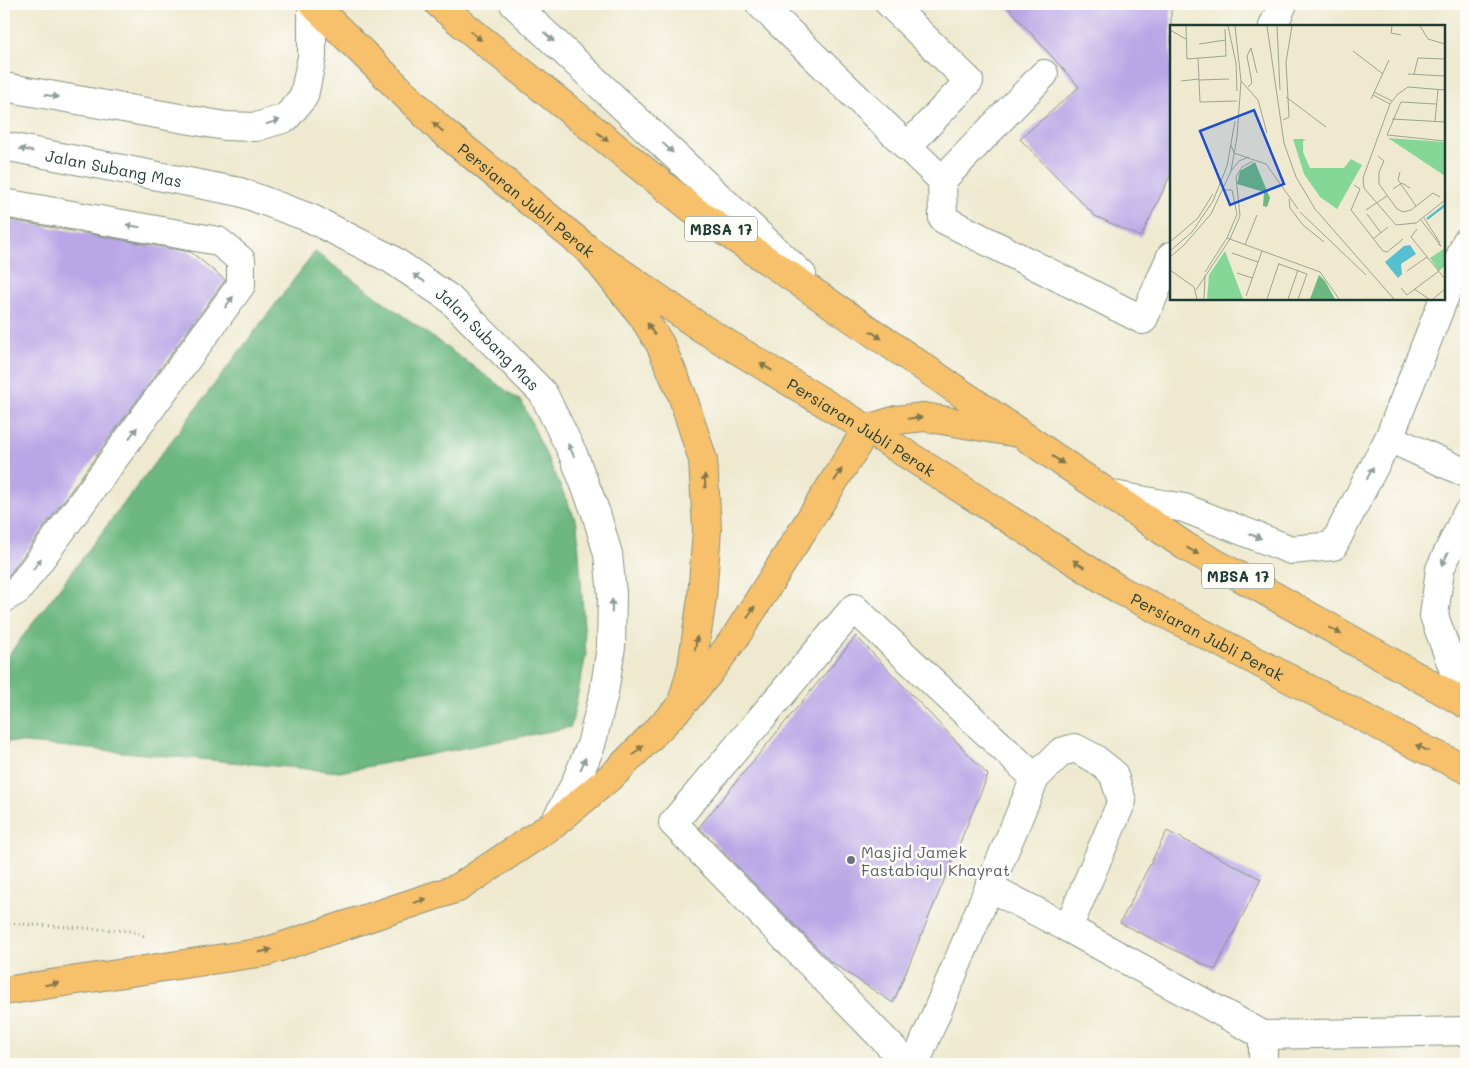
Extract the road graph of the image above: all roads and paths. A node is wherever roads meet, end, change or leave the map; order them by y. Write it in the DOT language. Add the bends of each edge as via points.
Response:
graph roads {
  1 [pos="312,4"];
  2 [pos="439,4"];
  3 [pos="514,4"];
  4 [pos="760,4"];
  5 [pos="890,4"];
  6 [pos="1283,4"];
  7 [pos="1273,25"];
  8 [pos="1044,74"];
  9 [pos="4,88"];
  10 [pos="4,146"];
  11 [pos="907,146"];
  12 [pos="942,180"];
  13 [pos="4,203"];
  14 [pos="1466,242"];
  15 [pos="590,251"];
  16 [pos="1170,258"];
  17 [pos="1445,295"];
  18 [pos="1443,300"];
  19 [pos="841,311"];
  20 [pos="868,429"];
  21 [pos="1018,433"];
  22 [pos="1389,438"];
  23 [pos="1466,473"];
  24 [pos="1108,494"];
  25 [pos="1466,515"];
  26 [pos="4,598"];
  27 [pos="1466,683"];
  28 [pos="1466,704"];
  29 [pos="680,707"];
  30 [pos="1466,769"];
  31 [pos="1035,778"];
  32 [pos="554,824"];
  33 [pos="989,887"];
  34 [pos="4,923"];
  35 [pos="1068,928"];
  36 [pos="148,937"];
  37 [pos="4,992"];
  38 [pos="1466,1031"];
  39 [pos="1263,1035"];
  40 [pos="908,1064"];
  41 [pos="915,1064"];
  42 [pos="1263,1064"];
  9 -- 1 [label="street, one-way" via="225,126 256,127 286,118 304,96 312,57"];
  15 -- 1 [label="main road, Persiaran Jubli Perak, one-way" via="440,129"];
  2 -- 19 [label="main road, MBSA 17, one-way" via="695,211"];
  3 -- 19 [label="street, one-way"];
  4 -- 11 [label="street"];
  5 -- 11 [label="street" via="969,81"];
  6 -- 7 [label="street"];
  8 -- 12 [label="street"];
  32 -- 10 [label="street, Jalan Subang Mas, one-way" via="591,745 604,694 611,647 612,594 608,554 596,514 574,454 543,393 449,298 391,260 310,218 240,192"];
  11 -- 12 [label="street"];
  12 -- 16 [label="street" via="943,219 1143,320"];
  26 -- 13 [label="street, one-way" via="18,590 241,285 241,260 218,241"];
  14 -- 17 [label="street"];
  20 -- 15 [label="main road, Persiaran Jubli Perak, one-way" via="700,327"];
  29 -- 15 [label="main road, one-way" via="692,666 702,598 707,529 703,460 682,395 660,344 641,314"];
  18 -- 22 [label="street"];
  19 -- 21 [label="main road, MBSA 17, one-way"];
  20 -- 21 [label="main road, one-way" via="896,420 924,417"];
  29 -- 20 [label="main road, one-way" via="710,674 736,636"];
  30 -- 20 [label="main road, Persiaran Jubli Perak, one-way" via="1120,590"];
  21 -- 24 [label="main road, MBSA 17, one-way"];
  22 -- 23 [label="street"];
  24 -- 22 [label="street, one-way" via="1184,508 1291,550 1333,546"];
  24 -- 28 [label="main road, MBSA 17, one-way" via="1185,546"];
  25 -- 27 [label="street, one-way" via="1440,569 1434,616 1454,670"];
  32 -- 29 [label="main road, one-way" via="615,773"];
  31 -- 33 [label="street"];
  31 -- 35 [label="street" via="1061,752 1075,748 1113,773 1122,801"];
  31 -- 40 [label="street" via="854,608 673,823"];
  37 -- 32 [label="main road, one-way" via="265,952 458,888"];
  33 -- 35 [label="street"];
  33 -- 41 [label="street"];
  34 -- 36 [label="path" via="130,931"];
  35 -- 39 [label="street"];
  38 -- 39 [label="street"];
  39 -- 42 [label="street"];
}
